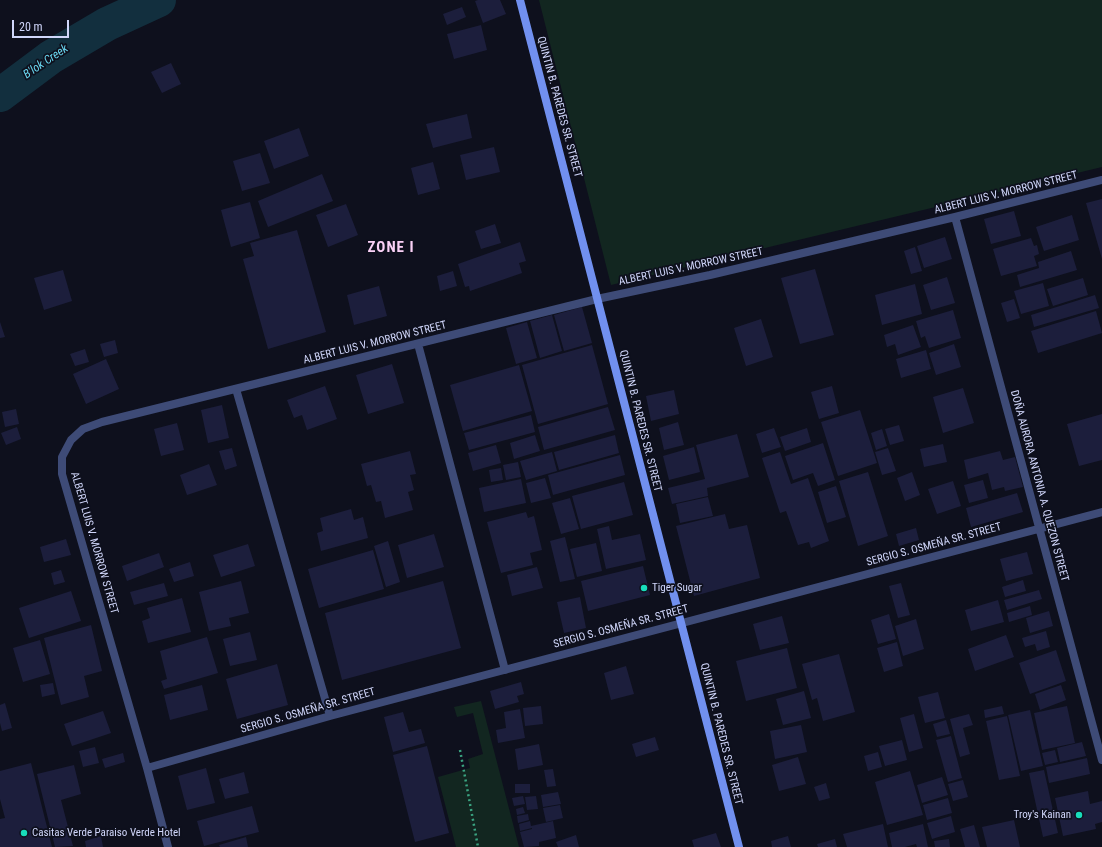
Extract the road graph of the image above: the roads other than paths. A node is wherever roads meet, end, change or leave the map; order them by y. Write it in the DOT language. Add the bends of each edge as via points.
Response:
graph roads {
  1 [pos="520,0"];
  2 [pos="1102,180"];
  3 [pos="955,217"];
  4 [pos="597,299"];
  5 [pos="418,344"];
  6 [pos="236,389"];
  7 [pos="1102,512"];
  8 [pos="1039,528"];
  9 [pos="681,622"];
  10 [pos="504,670"];
  11 [pos="330,716"];
  12 [pos="1102,760"];
  13 [pos="147,768"];
  14 [pos="168,847"];
  15 [pos="739,847"];
  1 -- 4 [label="main road, QUINTIN B. PAREDES SR. STREET"];
  2 -- 3 [label="street, ALBERT LUIS V. MORROW STREET"];
  3 -- 4 [label="street, ALBERT LUIS V. MORROW STREET"];
  3 -- 8 [label="street, DOÑA AURORA ANTONIA A. QUEZON STREET"];
  4 -- 5 [label="street, ALBERT LUIS V. MORROW STREET"];
  4 -- 9 [label="main road, QUINTIN B. PAREDES SR. STREET"];
  5 -- 6 [label="street, ALBERT LUIS V. MORROW STREET"];
  5 -- 10 [label="street"];
  6 -- 11 [label="street"];
  6 -- 13 [label="street, ALBERT LUIS V. MORROW STREET" via="102,422 83,430 71,440 62,457 62,474"];
  7 -- 8 [label="street, SERGIO S. OSMEÑA SR. STREET"];
  8 -- 9 [label="street, SERGIO S. OSMEÑA SR. STREET"];
  8 -- 12 [label="street, DOÑA AURORA ANTONIA A. QUEZON STREET"];
  9 -- 10 [label="street, SERGIO S. OSMEÑA SR. STREET"];
  9 -- 15 [label="main road, QUINTIN B. PAREDES SR. STREET"];
  10 -- 11 [label="street, SERGIO S. OSMEÑA SR. STREET"];
  11 -- 13 [label="street, SERGIO S. OSMEÑA SR. STREET"];
  13 -- 14 [label="street, ALBERT LUIS V. MORROW STREET"];
}
